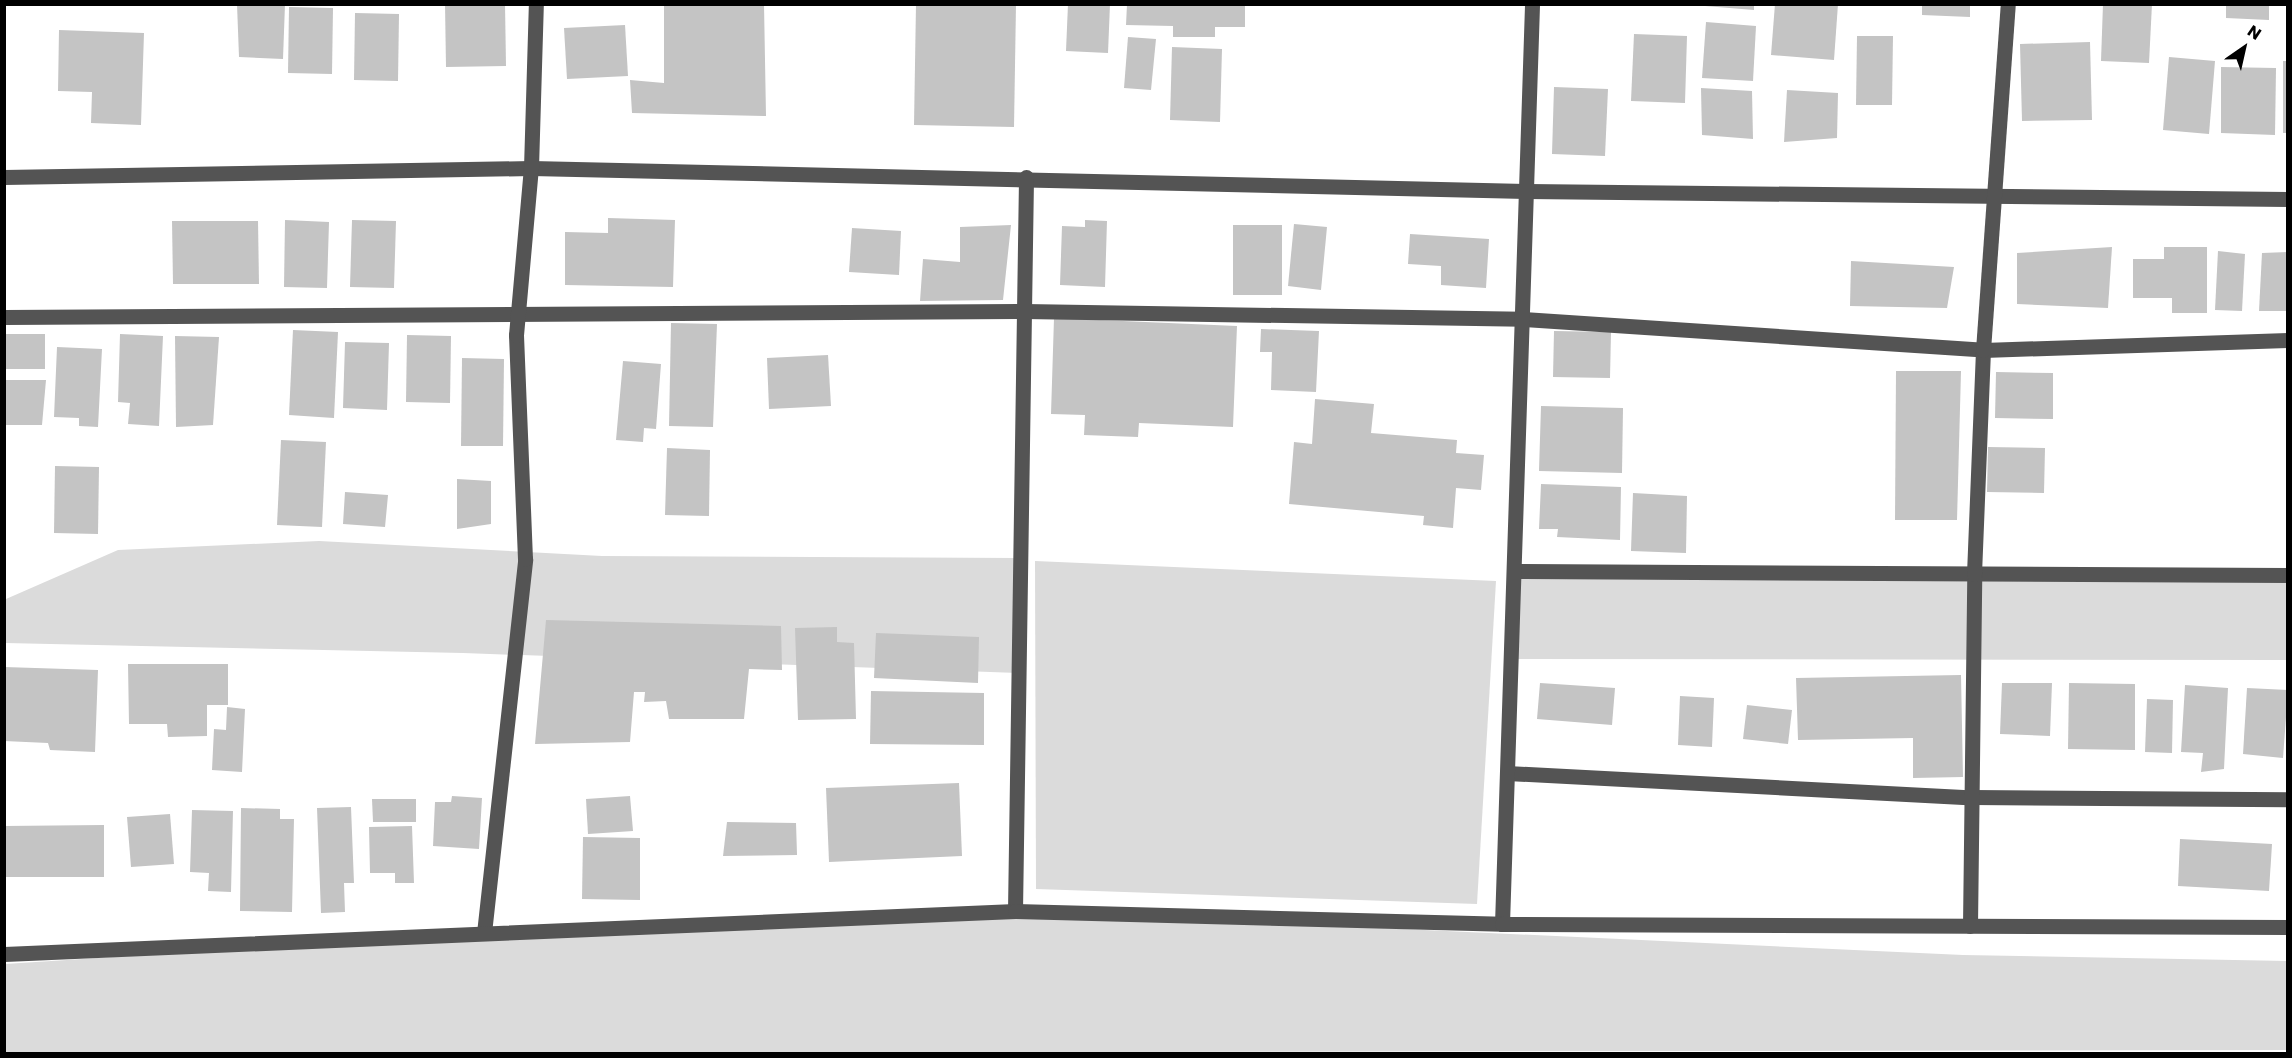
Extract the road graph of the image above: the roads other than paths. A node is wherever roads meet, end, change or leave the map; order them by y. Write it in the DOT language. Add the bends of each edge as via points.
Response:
graph roads {
  1 [pos="536,4"];
  2 [pos="1533,4"];
  3 [pos="2008,4"];
  4 [pos="531,168"];
  5 [pos="4,177"];
  6 [pos="1026,177"];
  7 [pos="1527,191"];
  8 [pos="1994,195"];
  9 [pos="2288,199"];
  10 [pos="1024,311"];
  11 [pos="521,314"];
  12 [pos="4,317"];
  13 [pos="1522,320"];
  14 [pos="2288,340"];
  15 [pos="1983,350"];
  16 [pos="1514,570"];
  17 [pos="1974,574"];
  18 [pos="2288,575"];
  19 [pos="1507,773"];
  20 [pos="1972,797"];
  21 [pos="2288,799"];
  22 [pos="1015,911"];
  23 [pos="1502,924"];
  24 [pos="1970,926"];
  25 [pos="2288,927"];
  26 [pos="484,933"];
  27 [pos="4,954"];
  1 -- 4 [label="street"];
  2 -- 7 [label="street"];
  3 -- 8 [label="street"];
  4 -- 5 [label="street"];
  4 -- 6 [label="street"];
  4 -- 11 [label="street"];
  6 -- 7 [label="street"];
  6 -- 10 [label="street"];
  7 -- 8 [label="street"];
  7 -- 13 [label="street"];
  8 -- 9 [label="street"];
  8 -- 15 [label="street"];
  10 -- 11 [label="street"];
  10 -- 13 [label="street"];
  10 -- 22 [label="street"];
  11 -- 12 [label="street"];
  11 -- 26 [label="street" via="516,335 525,559"];
  13 -- 15 [label="street"];
  13 -- 16 [label="street"];
  14 -- 15 [label="street"];
  15 -- 17 [label="street"];
  16 -- 17 [label="street"];
  16 -- 19 [label="street"];
  17 -- 18 [label="street"];
  17 -- 20 [label="street"];
  19 -- 20 [label="street"];
  19 -- 23 [label="street"];
  20 -- 21 [label="street"];
  20 -- 24 [label="street"];
  22 -- 23 [label="street"];
  22 -- 26 [label="street"];
  23 -- 24 [label="street"];
  24 -- 25 [label="street"];
  26 -- 27 [label="street"];
}
